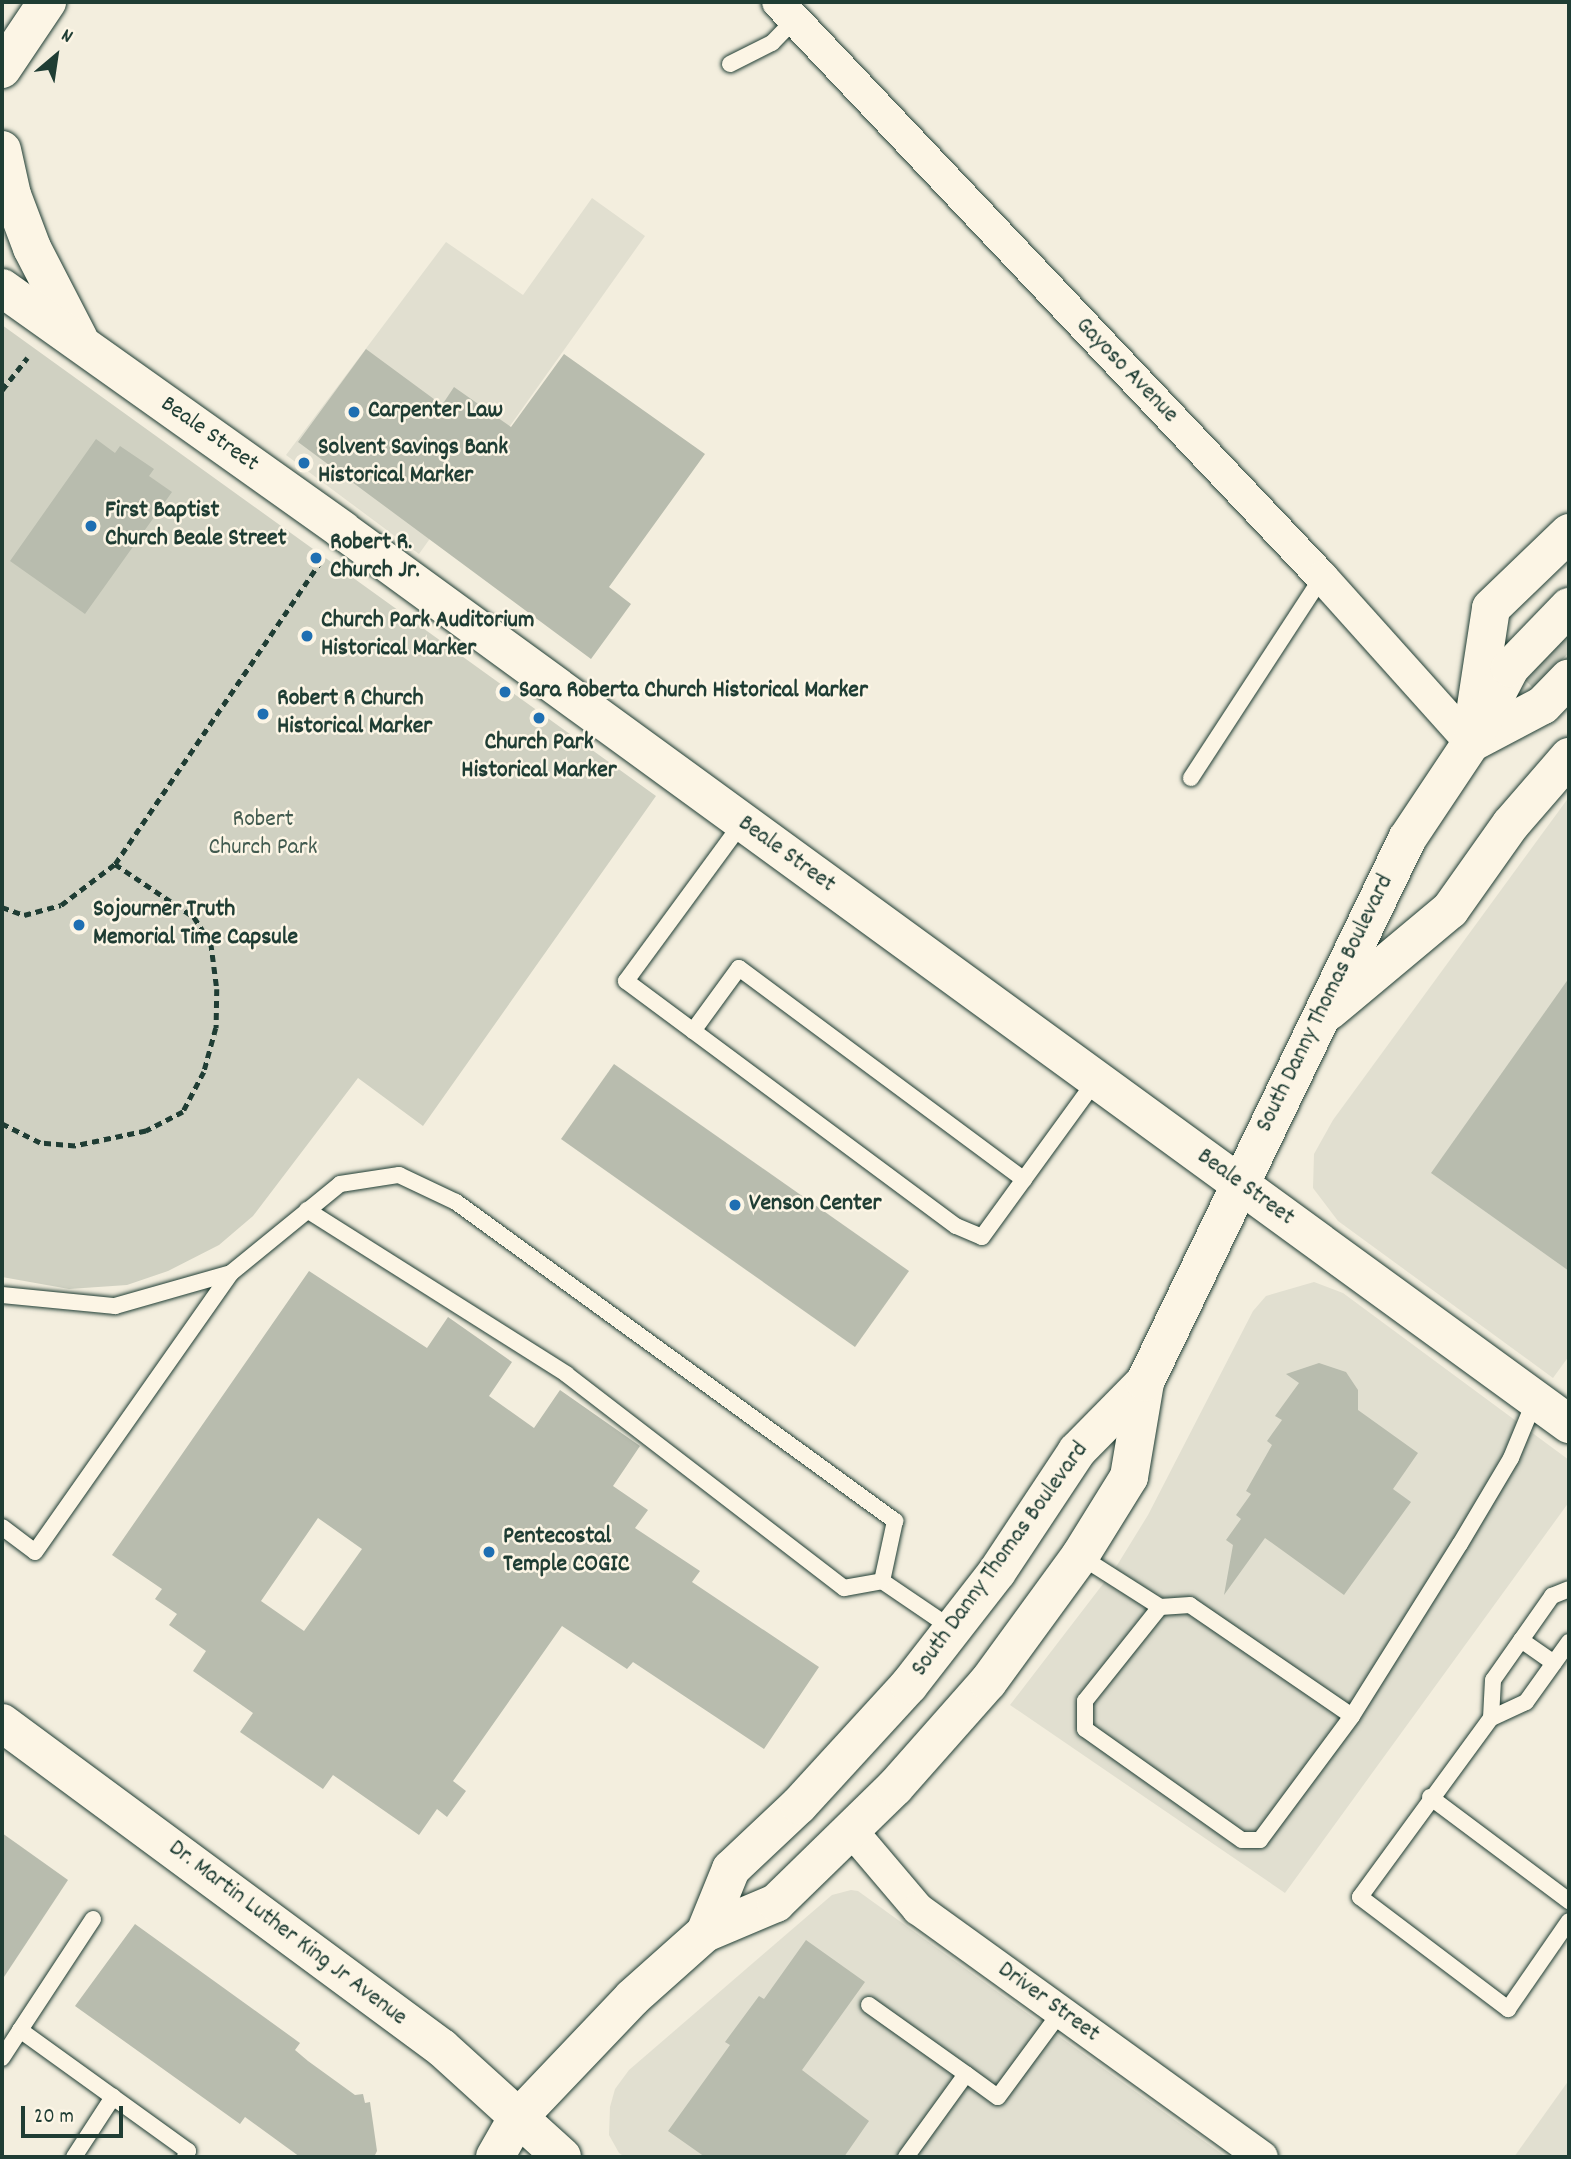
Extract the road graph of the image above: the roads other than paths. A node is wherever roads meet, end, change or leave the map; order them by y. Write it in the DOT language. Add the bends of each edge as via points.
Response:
graph roads {
  1 [pos="47,2"];
  2 [pos="786,11"];
  3 [pos="730,64"];
  4 [pos="2,69"];
  5 [pos="2,150"];
  6 [pos="2,288"];
  7 [pos="82,344"];
  8 [pos="1569,533"];
  9 [pos="1322,577"];
  10 [pos="1569,607"];
  11 [pos="1569,678"];
  12 [pos="1471,743"];
  13 [pos="1569,757"];
  14 [pos="1191,778"];
  15 [pos="742,823"];
  16 [pos="1317,1021"];
  17 [pos="693,1031"];
  18 [pos="1097,1079"];
  19 [pos="1024,1180"];
  20 [pos="1238,1183"];
  21 [pos="307,1210"];
  22 [pos="231,1273"];
  23 [pos="2,1295"];
  24 [pos="1145,1382"];
  25 [pos="1535,1400"];
  26 [pos="1569,1424"];
  27 [pos="2,1528"];
  28 [pos="1080,1556"];
  29 [pos="882,1581"];
  30 [pos="1569,1589"];
  31 [pos="1160,1607"];
  32 [pos="954,1630"];
  33 [pos="1521,1640"];
  34 [pos="1569,1642"];
  35 [pos="1554,1663"];
  36 [pos="1352,1716"];
  37 [pos="1491,1718"];
  38 [pos="2,1723"];
  39 [pos="1430,1797"];
  40 [pos="851,1830"];
  41 [pos="1569,1901"];
  42 [pos="93,1919"];
  43 [pos="1569,1921"];
  44 [pos="705,1933"];
  45 [pos="869,2005"];
  46 [pos="1060,2013"];
  47 [pos="20,2030"];
  48 [pos="2,2058"];
  49 [pos="966,2074"];
  50 [pos="113,2097"];
  51 [pos="516,2120"];
  52 [pos="74,2157"];
  53 [pos="185,2157"];
  54 [pos="495,2157"];
  55 [pos="562,2157"];
  56 [pos="906,2157"];
  57 [pos="1262,2157"];
  1 -- 4 [label="main road"];
  2 -- 3 [label="lane" via="772,43"];
  2 -- 9 [label="street, Gayoso Avenue"];
  5 -- 7 [label="main road" via="12,195 32,247"];
  6 -- 7 [label="main road, Beale Street"];
  7 -- 15 [label="main road, Beale Street"];
  8 -- 12 [label="main road" via="1491,608"];
  9 -- 12 [label="street, Gayoso Avenue"];
  9 -- 14 [label="lane"];
  10 -- 12 [label="main road" via="1510,668"];
  11 -- 12 [label="main road, South Danny Thomas Boulevard" via="1543,705"];
  12 -- 16 [label="main road, South Danny Thomas Boulevard" via="1407,839"];
  13 -- 16 [label="main road" via="1511,824 1450,910"];
  15 -- 17 [label="lane" via="626,981"];
  15 -- 18 [label="main road, Beale Street"];
  16 -- 20 [label="main road, South Danny Thomas Boulevard"];
  17 -- 19 [label="lane" via="956,1226 982,1237"];
  17 -- 19 [label="lane" via="739,968"];
  18 -- 19 [label="lane"];
  18 -- 20 [label="main road, Beale Street"];
  20 -- 24 [label="main road, South Danny Thomas Boulevard"];
  20 -- 25 [label="main road, Beale Street"];
  21 -- 22 [label="lane"];
  21 -- 29 [label="lane" via="566,1374 844,1588"];
  21 -- 29 [label="lane" via="340,1184 399,1175 456,1202 895,1521"];
  22 -- 23 [label="lane" via="115,1306"];
  22 -- 27 [label="lane" via="35,1552"];
  24 -- 28 [label="main road, South Danny Thomas Boulevard" via="1129,1477"];
  24 -- 32 [label="main road, South Danny Thomas Boulevard" via="1077,1451"];
  25 -- 26 [label="main road, Beale Street"];
  25 -- 36 [label="lane" via="1511,1458"];
  28 -- 31 [label="lane"];
  28 -- 40 [label="main road, South Danny Thomas Boulevard" via="988,1682"];
  29 -- 32 [label="lane"];
  30 -- 33 [label="lane" via="1552,1596"];
  31 -- 36 [label="lane" via="1190,1605"];
  31 -- 36 [label="lane" via="1086,1701 1085,1729 1242,1840 1259,1840"];
  32 -- 44 [label="main road, South Danny Thomas Boulevard" via="863,1738 731,1869"];
  33 -- 35 [label="lane"];
  33 -- 37 [label="lane" via="1493,1680"];
  34 -- 35 [label="lane"];
  35 -- 37 [label="lane" via="1526,1702"];
  37 -- 39 [label="lane"];
  38 -- 51 [label="main road, Dr. Martin Luther King Jr Avenue" via="442,2048"];
  39 -- 41 [label="lane"];
  39 -- 43 [label="lane" via="1360,1897 1508,2008"];
  40 -- 44 [label="main road, South Danny Thomas Boulevard" via="776,1903"];
  40 -- 46 [label="street, Driver Street" via="918,1909"];
  42 -- 47 [label="lane"];
  44 -- 51 [label="main road, South Danny Thomas Boulevard" via="632,1998"];
  45 -- 49 [label="lane"];
  46 -- 49 [label="lane" via="998,2097"];
  46 -- 57 [label="street, Driver Street"];
  47 -- 48 [label="lane"];
  47 -- 50 [label="lane"];
  49 -- 56 [label="lane"];
  50 -- 52 [label="lane"];
  50 -- 53 [label="lane" via="188,2151"];
  51 -- 54 [label="main road, South Danny Thomas Boulevard"];
  51 -- 55 [label="main road, Dr. Martin Luther King Jr Avenue"];
}
